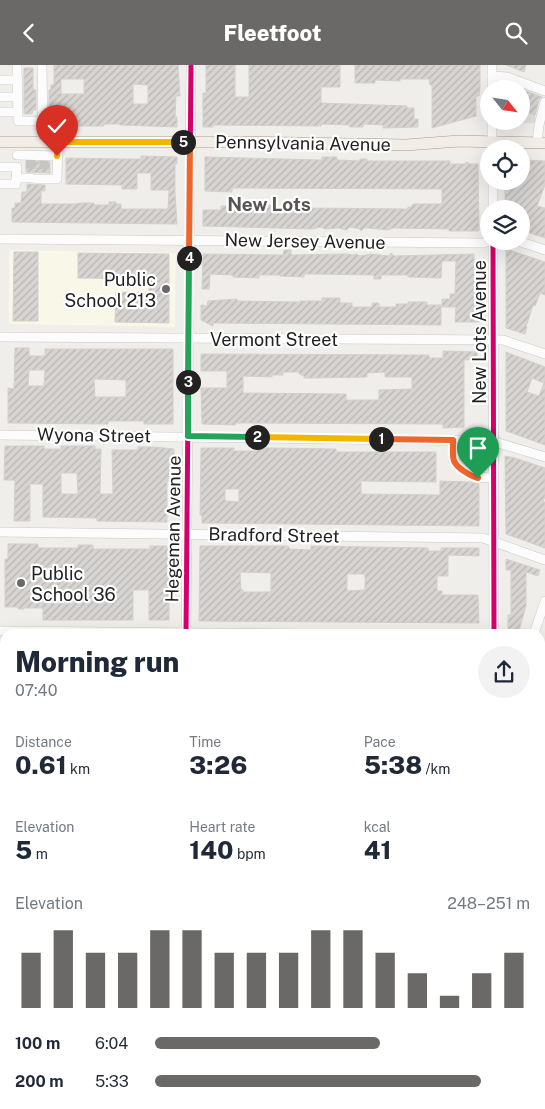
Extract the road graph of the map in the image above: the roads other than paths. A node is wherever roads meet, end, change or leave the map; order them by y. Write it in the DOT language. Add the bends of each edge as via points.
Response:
graph roads {
  1 [pos="17,65"];
  2 [pos="42,65"];
  3 [pos="191,65"];
  4 [pos="492,65"];
  5 [pos="492,76"];
  6 [pos="0,80"];
  7 [pos="18,80"];
  8 [pos="492,80"];
  9 [pos="545,91"];
  10 [pos="0,97"];
  11 [pos="18,97"];
  12 [pos="545,102"];
  13 [pos="0,112"];
  14 [pos="18,112"];
  15 [pos="41,121"];
  16 [pos="0,142"];
  17 [pos="18,142"];
  18 [pos="43,142"];
  19 [pos="58,142"];
  20 [pos="190,142"];
  21 [pos="541,143"];
  22 [pos="480,144"];
  23 [pos="43,155"];
  24 [pos="57,156"];
  25 [pos="19,162"];
  26 [pos="0,167"];
  27 [pos="16,178"];
  28 [pos="0,184"];
  29 [pos="0,239"];
  30 [pos="189,240"];
  31 [pos="480,243"];
  32 [pos="530,245"];
  33 [pos="493,250"];
  34 [pos="545,250"];
  35 [pos="0,337"];
  36 [pos="188,338"];
  37 [pos="492,341"];
  38 [pos="545,354"];
  39 [pos="0,435"];
  40 [pos="188,436"];
  41 [pos="453,440"];
  42 [pos="492,441"];
  43 [pos="545,457"];
  44 [pos="492,478"];
  45 [pos="0,532"];
  46 [pos="187,534"];
  47 [pos="493,541"];
  48 [pos="545,560"];
  49 [pos="545,601"];
  50 [pos="186,629"];
  51 [pos="494,629"];
  52 [pos="536,629"];
  1 -- 7 [label="street"];
  2 -- 15 [label="street"];
  3 -- 20 [label="street, Hegeman Avenue"];
  4 -- 5 [label="street"];
  5 -- 8 [label="street"];
  5 -- 9 [label="street" via="507,77"];
  6 -- 7 [label="street"];
  7 -- 11 [label="street"];
  10 -- 11 [label="street"];
  11 -- 14 [label="street"];
  12 -- 21 [label="street" via="539,125"];
  13 -- 14 [label="street"];
  14 -- 15 [label="street" via="18,121"];
  15 -- 18 [label="street"];
  16 -- 17 [label="main road, Pennsylvania Avenue"];
  17 -- 18 [label="main road, Pennsylvania Avenue"];
  17 -- 25 [label="street"];
  18 -- 19 [label="main road, Pennsylvania Avenue"];
  18 -- 23 [label="street"];
  19 -- 20 [label="main road, Pennsylvania Avenue"];
  19 -- 24 [label="street"];
  20 -- 22 [label="main road, Pennsylvania Avenue"];
  20 -- 30 [label="street, Hegeman Avenue"];
  23 -- 24 [label="street"];
  23 -- 25 [label="street"];
  24 -- 27 [label="street" via="54,165 56,179"];
  25 -- 26 [label="street"];
  25 -- 27 [label="street"];
  27 -- 28 [label="street" via="16,184"];
  29 -- 30 [label="street, New Jersey Avenue"];
  30 -- 31 [label="street, New Jersey Avenue"];
  30 -- 36 [label="street, Hegeman Avenue"];
  32 -- 34 [label="street"];
  33 -- 37 [label="street, New Lots Avenue"];
  35 -- 36 [label="street, Vermont Street"];
  36 -- 37 [label="street, Vermont Street"];
  36 -- 40 [label="street, Hegeman Avenue"];
  37 -- 38 [label="street, Vermont Street" via="503,340"];
  37 -- 42 [label="street, New Lots Avenue"];
  39 -- 40 [label="street, Wyona Street"];
  40 -- 41 [label="street, Wyona Street"];
  40 -- 46 [label="street, Hegeman Avenue"];
  41 -- 42 [label="street, Wyona Street"];
  41 -- 44 [label="street" via="456,465 472,477"];
  42 -- 43 [label="street, Wyona Street"];
  42 -- 44 [label="street, New Lots Avenue"];
  44 -- 47 [label="street, New Lots Avenue"];
  45 -- 46 [label="street, Bradford Street"];
  46 -- 47 [label="street, Bradford Street" via="484,538"];
  46 -- 50 [label="street, Hegeman Avenue"];
  47 -- 48 [label="street, Bradford Street"];
  47 -- 51 [label="street, New Lots Avenue"];
  49 -- 52 [label="street"];
}
